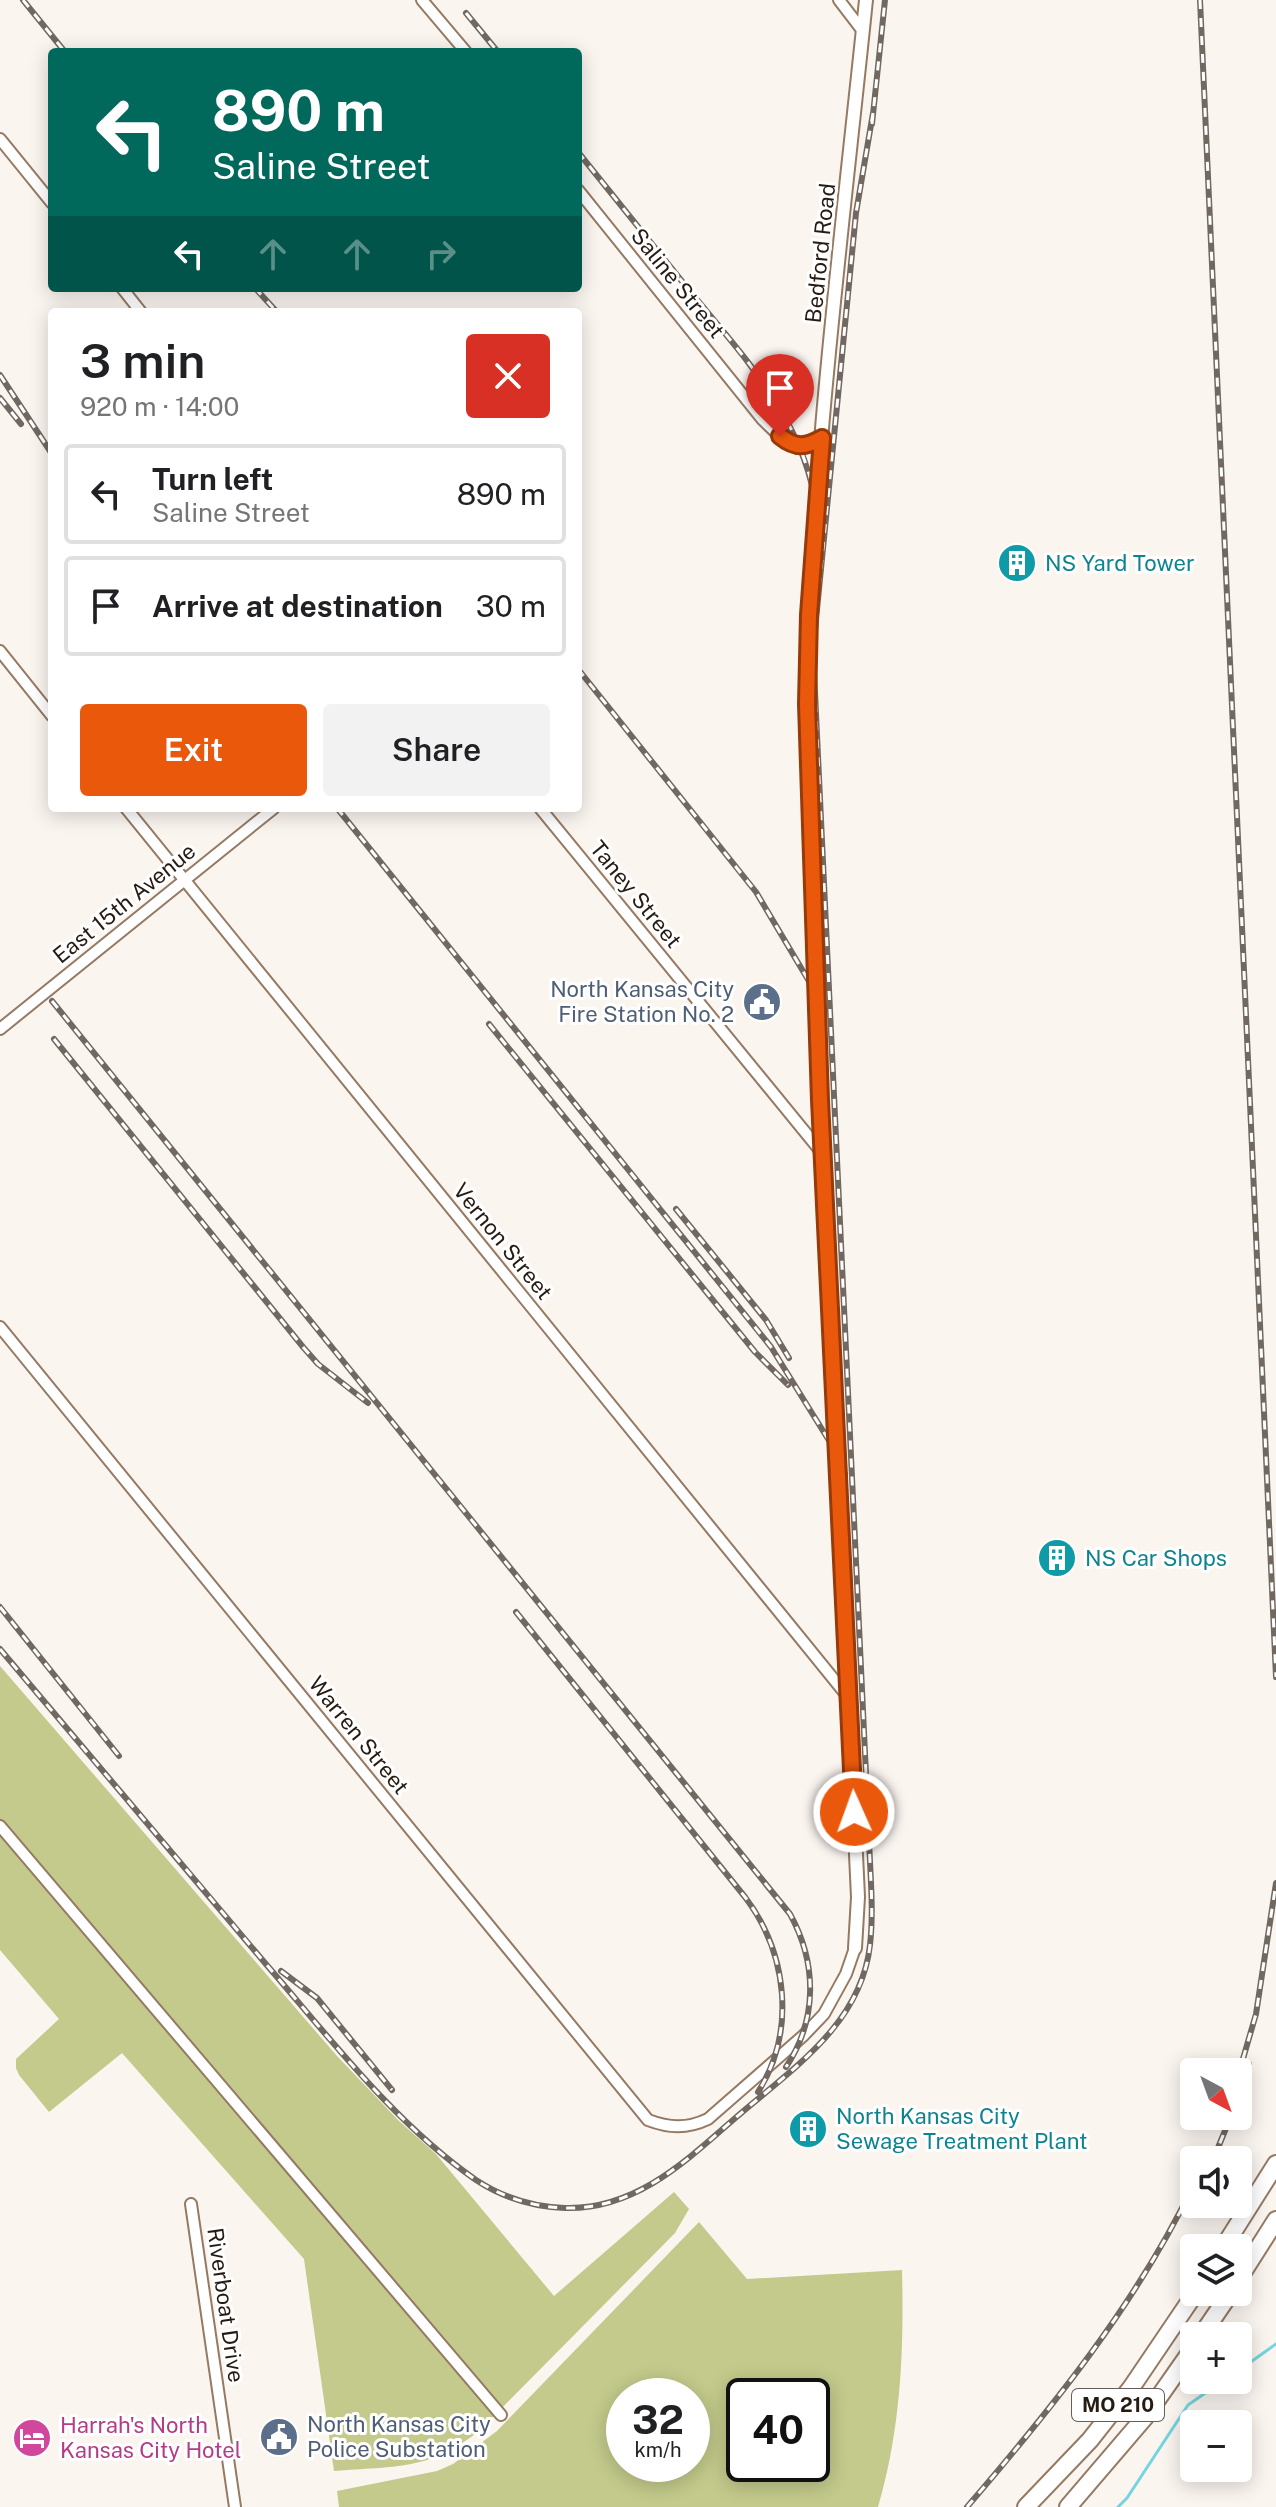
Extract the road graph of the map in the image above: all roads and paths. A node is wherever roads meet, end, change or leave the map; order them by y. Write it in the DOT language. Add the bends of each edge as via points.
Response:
graph roads {
  1 [pos="422,0"];
  2 [pos="839,0"];
  3 [pos="866,0"];
  4 [pos="862,30"];
  5 [pos="463,48"];
  6 [pos="0,139"];
  7 [pos="582,195"];
  8 [pos="48,198"];
  9 [pos="125,292"];
  10 [pos="138,308"];
  11 [pos="822,438"];
  12 [pos="0,651"];
  13 [pos="48,711"];
  14 [pos="129,812"];
  15 [pos="269,812"];
  16 [pos="543,812"];
  17 [pos="184,879"];
  18 [pos="0,1029"];
  19 [pos="823,1154"];
  20 [pos="0,1327"];
  21 [pos="849,1699"];
  22 [pos="0,1826"];
  23 [pos="855,1948"];
  24 [pos="1276,2164"];
  25 [pos="191,2204"];
  26 [pos="1276,2220"];
  27 [pos="1232,2234"];
  28 [pos="1252,2258"];
  29 [pos="1187,2306"];
  30 [pos="1180,2367"];
  31 [pos="501,2415"];
  32 [pos="235,2507"];
  33 [pos="1026,2507"];
  34 [pos="1068,2507"];
  1 -- 5 [label="street"];
  2 -- 4 [label="street"];
  3 -- 4 [label="street, Bedford Road"];
  4 -- 11 [label="street, Bedford Road"];
  6 -- 8 [label="street"];
  7 -- 11 [label="street, Saline Street" via="763,420 795,446"];
  9 -- 10 [label="street"];
  11 -- 19 [label="street, Bedford Road" via="807,704"];
  12 -- 13 [label="street"];
  14 -- 17 [label="street, Vernon Street"];
  15 -- 17 [label="street, East 15th Avenue"];
  16 -- 19 [label="street, Taney Street"];
  17 -- 18 [label="street, East 15th Avenue"];
  17 -- 21 [label="street, Vernon Street"];
  19 -- 21 [label="street, Bedford Road"];
  20 -- 23 [label="street, Warren Street" via="648,2120 677,2127 708,2119 824,2014"];
  21 -- 23 [label="street, Bedford Road" via="858,1897"];
  22 -- 31 [label="street"];
  24 -- 27 [label="highway"];
  25 -- 32 [label="street, Riverboat Drive"];
  26 -- 28 [label="highway"];
  29 -- 33 [label="highway, MO 210" via="1090,2440"];
  30 -- 34 [label="highway, MO 210"];
}
